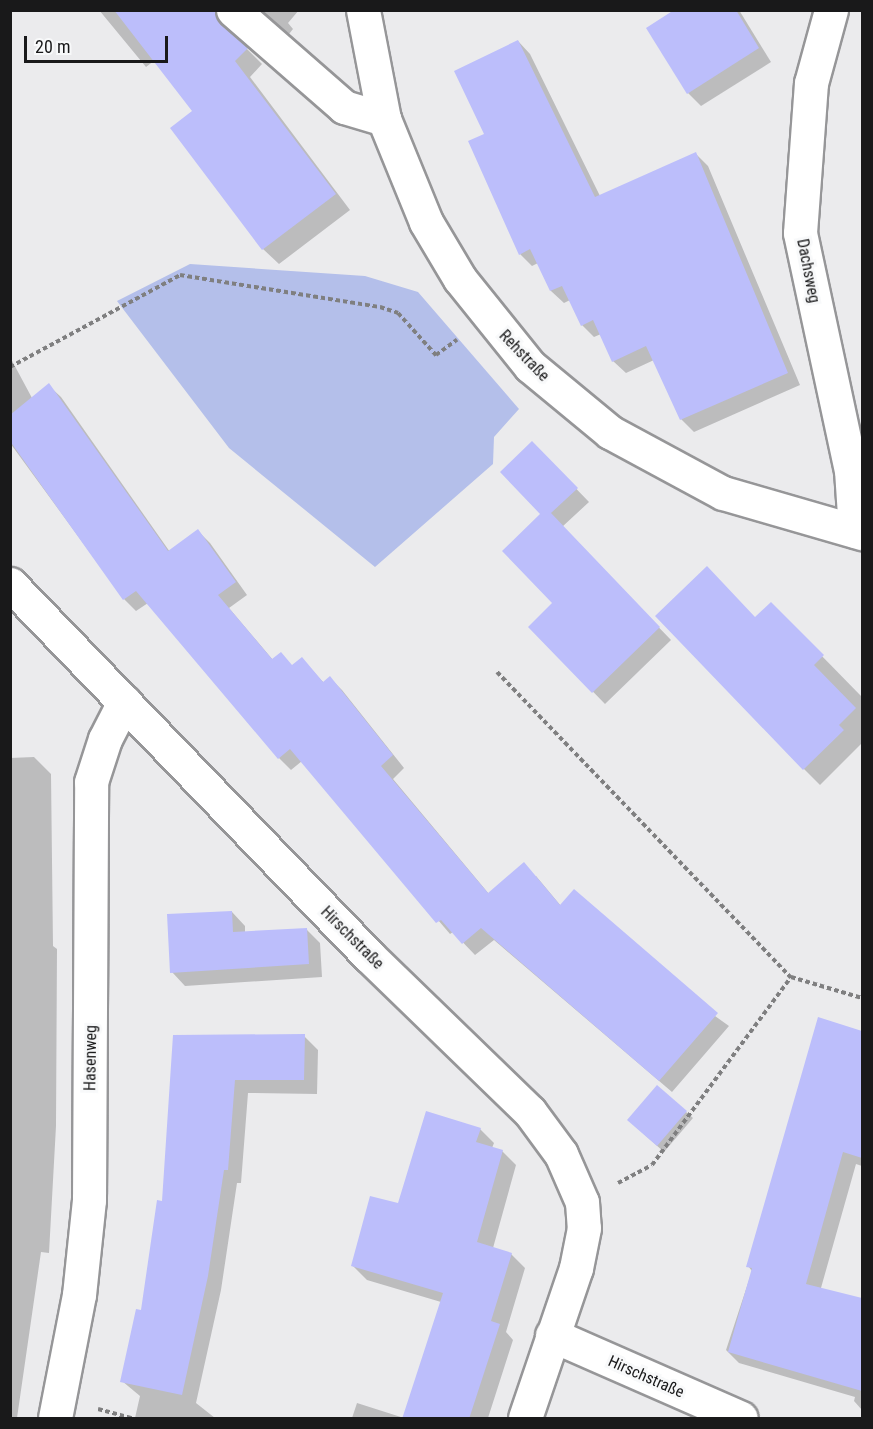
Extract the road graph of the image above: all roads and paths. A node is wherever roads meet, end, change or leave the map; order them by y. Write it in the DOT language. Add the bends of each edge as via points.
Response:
graph roads {
  1 [pos="233,10"];
  2 [pos="363,10"];
  3 [pos="831,10"];
  4 [pos="384,119"];
  5 [pos="461,337"];
  6 [pos="10,367"];
  7 [pos="859,532"];
  8 [pos="10,584"];
  9 [pos="497,672"];
  10 [pos="124,702"];
  11 [pos="791,977"];
  12 [pos="862,998"];
  13 [pos="582,1202"];
  14 [pos="552,1335"];
  15 [pos="55,1419"];
  16 [pos="525,1419"];
  17 [pos="741,1419"];
  1 -- 4 [label="street" via="344,107"];
  2 -- 4 [label="street, Rehstraße"];
  3 -- 7 [label="street, Dachsweg" via="811,83 800,233 851,470"];
  4 -- 7 [label="street, Rehstraße" via="426,222 484,313 530,366 610,432 723,493"];
  5 -- 6 [label="path" via="436,355 398,313 380,307 180,275"];
  8 -- 10 [label="street, Hirschstraße"];
  9 -- 11 [label="path"];
  10 -- 13 [label="street, Hirschstraße" via="361,948 530,1112 561,1154"];
  10 -- 15 [label="street, Hasenweg" via="105,739 91,782 89,1200 79,1295"];
  11 -- 12 [label="path"];
  11 -- 13 [label="path" via="652,1165"];
  13 -- 14 [label="street, Hirschstraße" via="584,1227 576,1268"];
  14 -- 16 [label="street, Hirschstraße"];
  14 -- 17 [label="street, Hirschstraße"];
}
